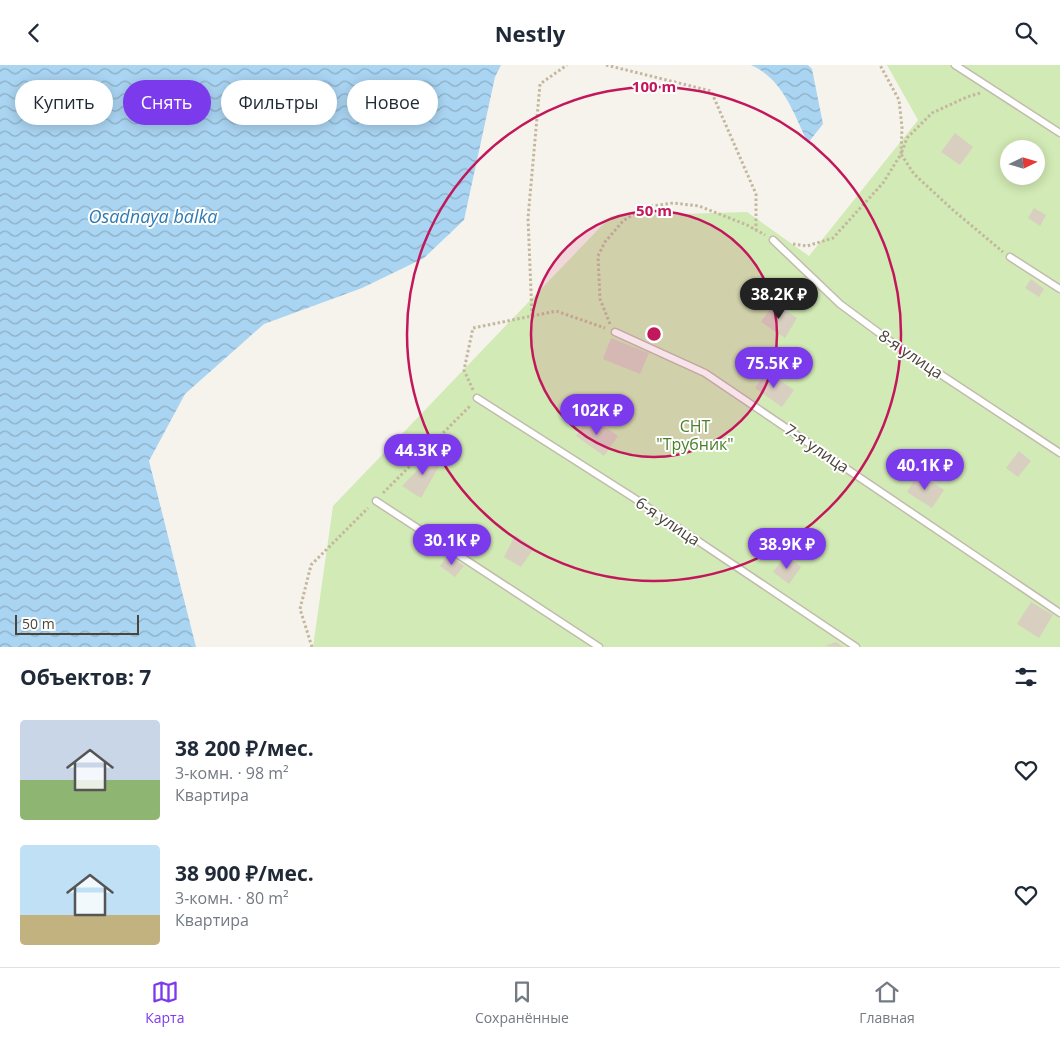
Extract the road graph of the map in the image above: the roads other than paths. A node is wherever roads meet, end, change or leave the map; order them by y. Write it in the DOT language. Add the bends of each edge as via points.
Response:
graph roads {
  1 [pos="956,65"];
  2 [pos="1060,133"];
  3 [pos="773,240"];
  4 [pos="1010,257"];
  5 [pos="1060,289"];
  6 [pos="615,332"];
  7 [pos="477,398"];
  8 [pos="1060,453"];
  9 [pos="376,501"];
  10 [pos="1060,613"];
  11 [pos="599,647"];
  12 [pos="856,647"];
  1 -- 2 [label="lane"];
  3 -- 8 [label="lane, 8-я улица" via="840,304 883,336"];
  4 -- 5 [label="lane"];
  6 -- 10 [label="lane, 7-я улица" via="704,373"];
  7 -- 12 [label="lane, 6-я улица" via="634,498"];
  9 -- 11 [label="lane"];
}
